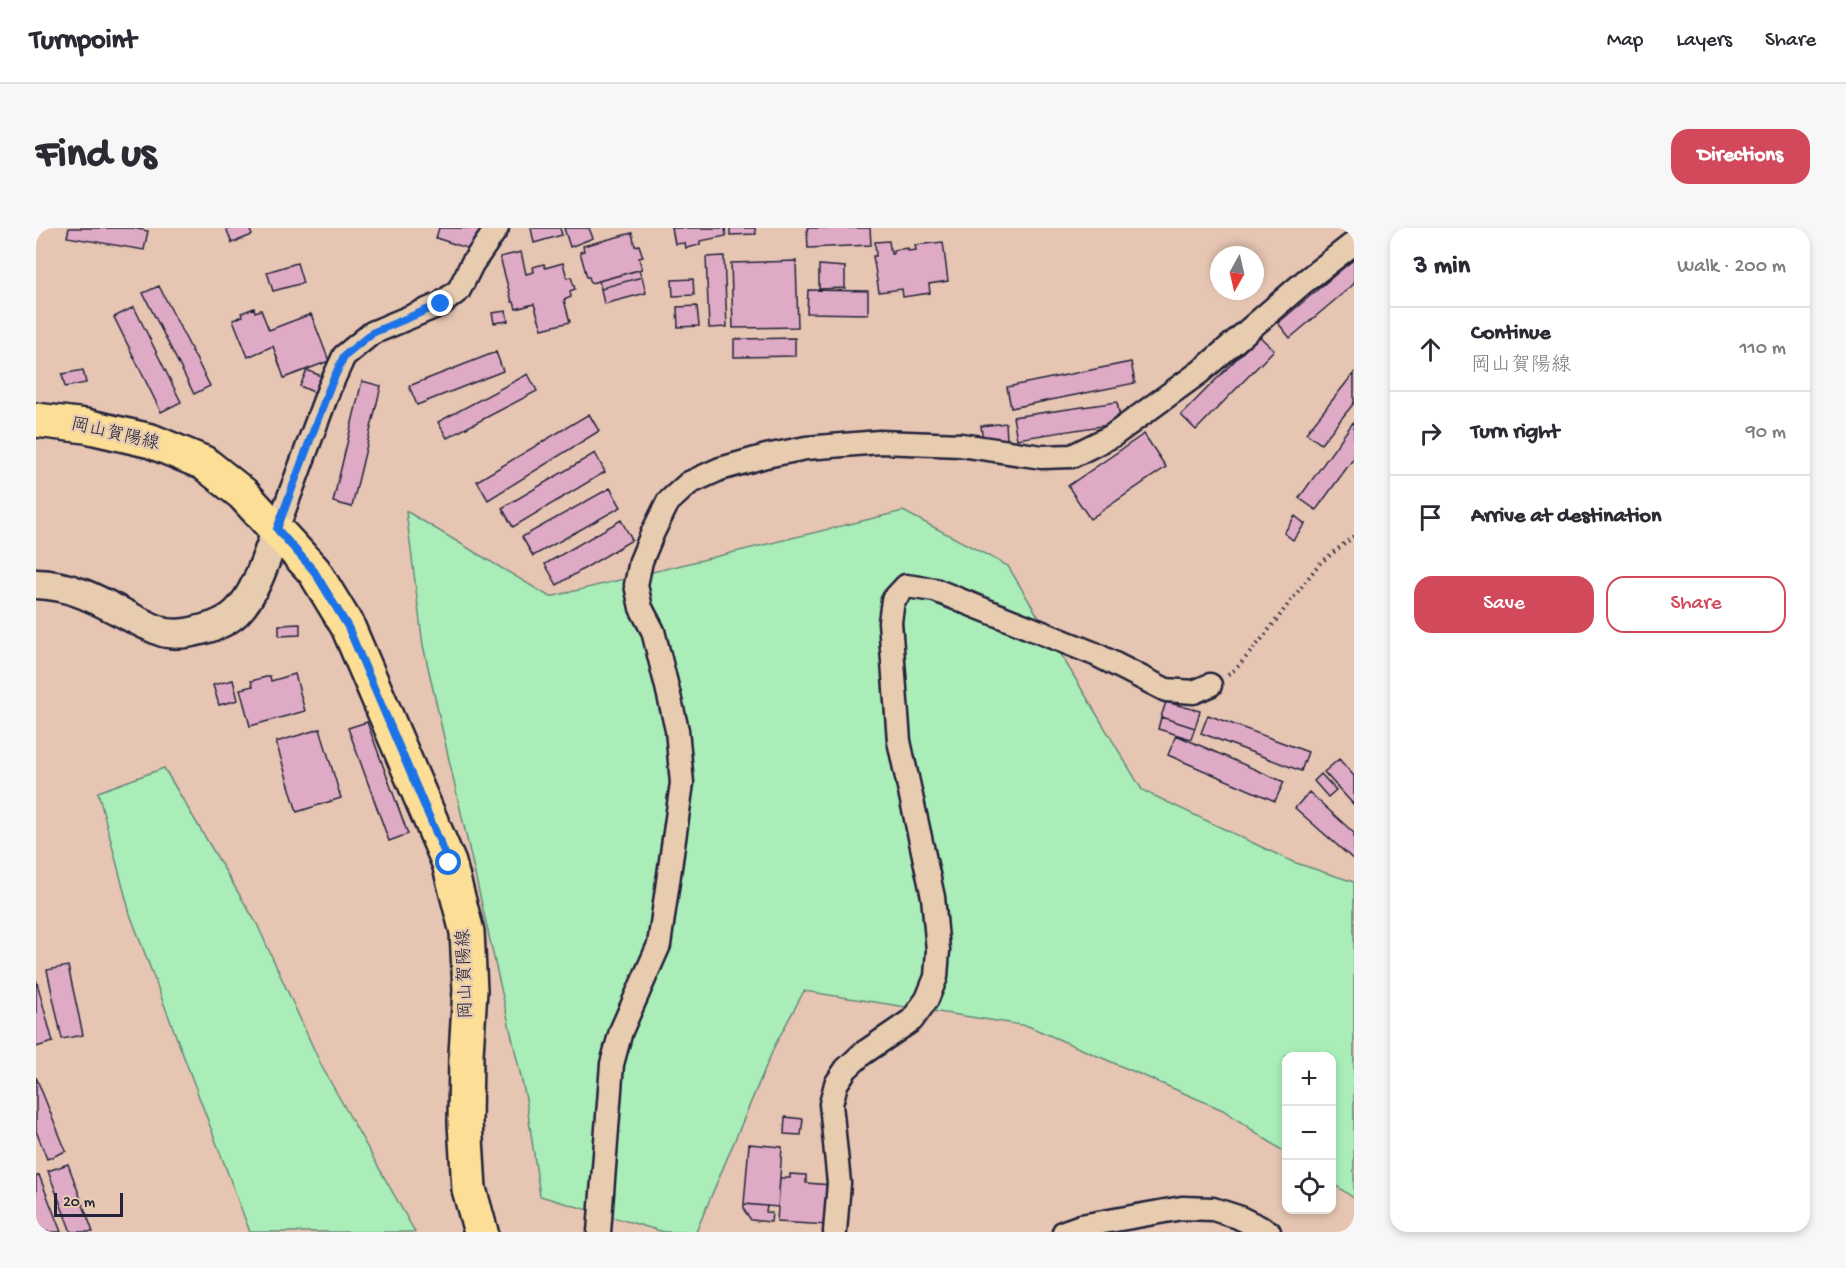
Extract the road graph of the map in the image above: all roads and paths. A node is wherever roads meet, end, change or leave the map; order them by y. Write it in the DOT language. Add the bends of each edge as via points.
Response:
graph roads {
  1 [pos="496,228"];
  2 [pos="1354,243"];
  3 [pos="36,420"];
  4 [pos="277,529"];
  5 [pos="1354,536"];
  6 [pos="36,584"];
  7 [pos="1210,686"];
  8 [pos="481,1232"];
  9 [pos="598,1232"];
  10 [pos="835,1232"];
  11 [pos="1064,1232"];
  12 [pos="1269,1232"];
  1 -- 4 [label="street" via="459,290 441,304 372,333 344,356"];
  2 -- 9 [label="street" via="1200,372 1112,436 1072,456 1042,457 961,445 880,442 806,448 720,469 689,483 668,502 641,561 636,585 641,608 653,631 677,730 682,783 659,945 621,1031 612,1064"];
  3 -- 4 [label="main road, 岡山賀陽線" via="86,426 151,441 204,463 243,494"];
  4 -- 6 [label="street" via="252,591 237,612 212,628 162,633 73,589"];
  4 -- 8 [label="main road, 岡山賀陽線" via="314,571 348,627 449,863 467,932 470,990 465,1123 469,1189"];
  5 -- 7 [label="path" via="1319,564 1236,669"];
  7 -- 10 [label="street" via="1194,692 1166,690 1095,654 935,590 906,586 893,600 899,741 933,897 938,950 936,977 912,1020 862,1054 836,1084 831,1104 839,1183"];
  11 -- 12 [label="street" via="1182,1208 1213,1209"];
}
